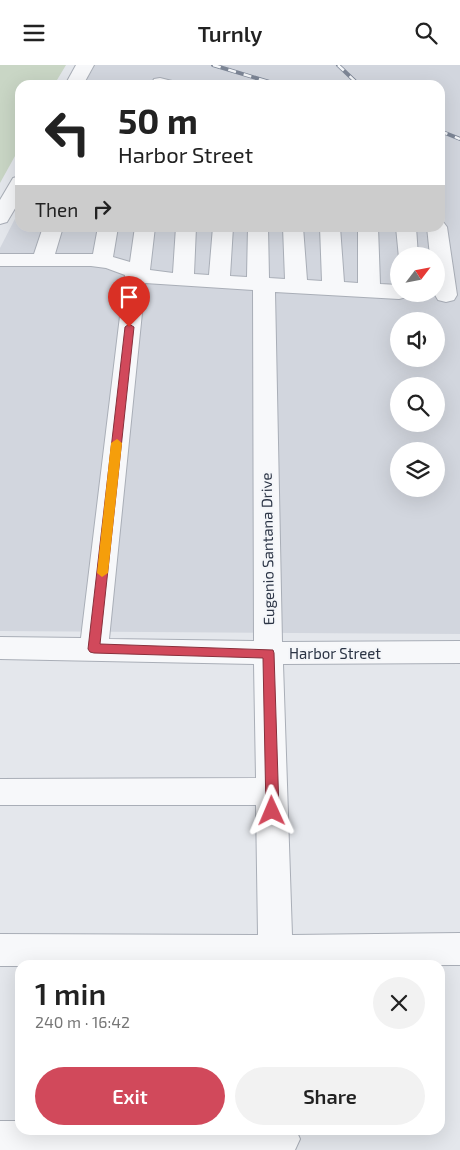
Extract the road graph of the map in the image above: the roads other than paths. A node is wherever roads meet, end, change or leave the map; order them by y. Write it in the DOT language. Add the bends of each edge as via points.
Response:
graph roads {
  1 [pos="15,191"];
  2 [pos="0,218"];
  3 [pos="51,232"];
  4 [pos="107,232"];
  5 [pos="144,232"];
  6 [pos="186,232"];
  7 [pos="223,232"];
  8 [pos="258,232"];
  9 [pos="293,232"];
  10 [pos="330,232"];
  11 [pos="368,232"];
  12 [pos="406,232"];
  13 [pos="439,232"];
  14 [pos="407,247"];
  15 [pos="0,260"];
  16 [pos="43,260"];
  17 [pos="102,261"];
  18 [pos="137,271"];
  19 [pos="183,280"];
  20 [pos="220,281"];
  21 [pos="261,283"];
  22 [pos="296,285"];
  23 [pos="333,288"];
  24 [pos="369,290"];
  25 [pos="390,291"];
  26 [pos="453,296"];
  27 [pos="0,648"];
  28 [pos="94,649"];
  29 [pos="460,652"];
  30 [pos="268,653"];
  31 [pos="272,791"];
  32 [pos="0,792"];
  33 [pos="460,949"];
  34 [pos="0,951"];
  35 [pos="276,958"];
  36 [pos="0,1140"];
  37 [pos="281,1140"];
  1 -- 2 [label="street"];
  3 -- 16 [label="street"];
  4 -- 17 [label="street"];
  5 -- 18 [label="street"];
  6 -- 19 [label="street"];
  7 -- 20 [label="street"];
  8 -- 21 [label="street, Eugenio Santana Drive"];
  9 -- 22 [label="street"];
  10 -- 23 [label="street"];
  11 -- 24 [label="street"];
  12 -- 14 [label="street"];
  13 -- 26 [label="street"];
  15 -- 16 [label="street"];
  16 -- 17 [label="street"];
  17 -- 18 [label="street"];
  18 -- 19 [label="street" via="153,279"];
  18 -- 28 [label="street"];
  19 -- 20 [label="street"];
  20 -- 21 [label="street"];
  21 -- 22 [label="street"];
  21 -- 30 [label="street, Eugenio Santana Drive"];
  22 -- 23 [label="street"];
  23 -- 24 [label="street"];
  24 -- 25 [label="street"];
  27 -- 28 [label="street, Harbor Street"];
  28 -- 30 [label="street, Harbor Street"];
  29 -- 30 [label="street, Harbor Street"];
  30 -- 31 [label="street, Eugenio Santana Drive"];
  31 -- 32 [label="street"];
  31 -- 35 [label="street, Eugenio Santana Drive"];
  33 -- 35 [label="street"];
  34 -- 35 [label="street"];
  36 -- 37 [label="street"];
}
